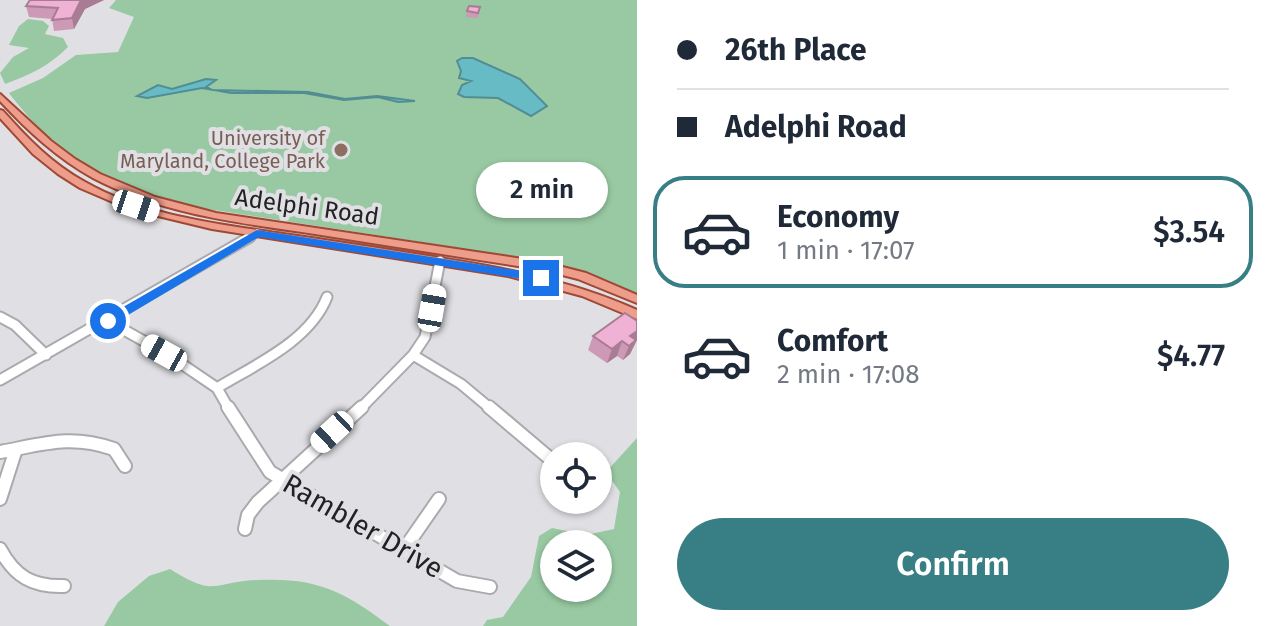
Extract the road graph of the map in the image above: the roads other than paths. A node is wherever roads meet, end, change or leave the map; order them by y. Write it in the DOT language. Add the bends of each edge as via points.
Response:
graph roads {
  1 [pos="0,96"];
  2 [pos="0,113"];
  3 [pos="257,233"];
  4 [pos="440,261"];
  5 [pos="327,297"];
  6 [pos="637,299"];
  7 [pos="637,315"];
  8 [pos="0,317"];
  9 [pos="108,321"];
  10 [pos="46,355"];
  11 [pos="413,355"];
  12 [pos="0,380"];
  13 [pos="217,388"];
  14 [pos="16,449"];
  15 [pos="540,450"];
  16 [pos="0,452"];
  17 [pos="125,466"];
  18 [pos="283,479"];
  19 [pos="0,499"];
  20 [pos="439,499"];
  21 [pos="245,529"];
  22 [pos="405,548"];
  23 [pos="0,549"];
  24 [pos="64,586"];
  25 [pos="490,587"];
  1 -- 6 [label="main road, Adelphi Road" via="69,161 149,199 216,216 543,266"];
  2 -- 3 [label="main road, Adelphi Road" via="50,165 95,191 169,217"];
  3 -- 4 [label="main road, Adelphi Road"];
  3 -- 9 [label="street"];
  4 -- 7 [label="main road, Adelphi Road" via="560,283"];
  4 -- 11 [label="street" via="425,337"];
  5 -- 13 [label="street" via="314,319 279,349"];
  8 -- 10 [label="street"];
  9 -- 10 [label="street"];
  9 -- 13 [label="street, Rambler Drive"];
  10 -- 12 [label="street"];
  11 -- 15 [label="street" via="461,384"];
  11 -- 18 [label="street"];
  13 -- 18 [label="street, Rambler Drive" via="256,454"];
  14 -- 16 [label="street"];
  14 -- 17 [label="street" via="53,439 90,440 114,449"];
  14 -- 19 [label="street"];
  18 -- 21 [label="street" via="248,515"];
  18 -- 22 [label="street, Rambler Drive"];
  20 -- 22 [label="street"];
  22 -- 25 [label="street, Rambler Drive" via="457,581"];
  23 -- 24 [label="street" via="24,581"];
}
